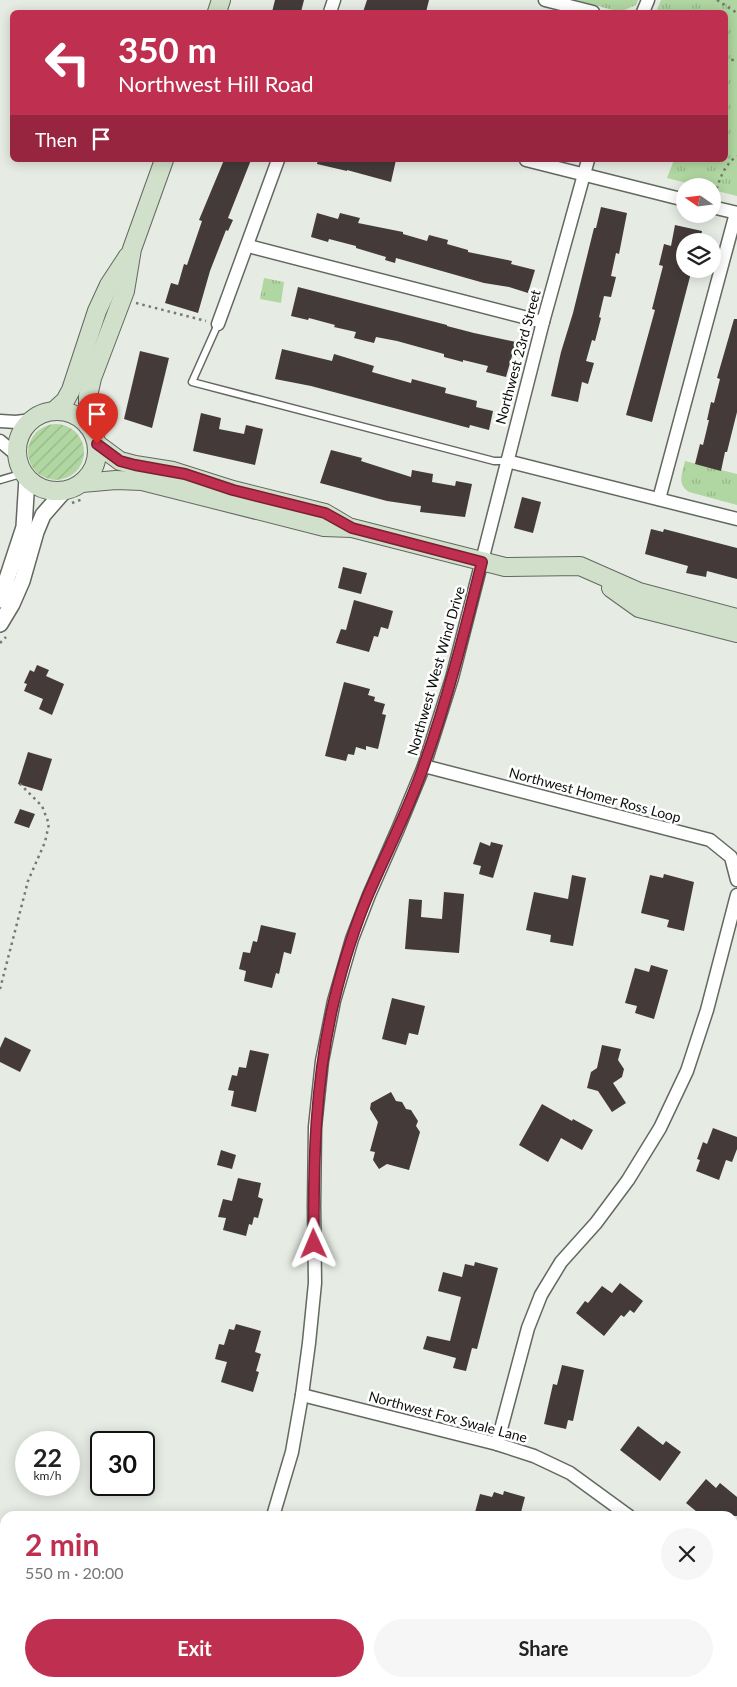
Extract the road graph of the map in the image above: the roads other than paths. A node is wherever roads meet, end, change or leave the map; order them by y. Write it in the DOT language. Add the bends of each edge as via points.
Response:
graph roads {
  1 [pos="545,0"];
  2 [pos="585,10"];
  3 [pos="163,162"];
  4 [pos="277,162"];
  5 [pos="533,162"];
  6 [pos="587,162"];
  7 [pos="582,175"];
  8 [pos="676,198"];
  9 [pos="721,206"];
  10 [pos="736,213"];
  11 [pos="248,246"];
  12 [pos="132,249"];
  13 [pos="543,322"];
  14 [pos="214,323"];
  15 [pos="54,412"];
  16 [pos="32,420"];
  17 [pos="0,421"];
  18 [pos="88,426"];
  19 [pos="0,441"];
  20 [pos="97,444"];
  21 [pos="18,456"];
  22 [pos="507,461"];
  23 [pos="26,476"];
  24 [pos="0,480"];
  25 [pos="86,489"];
  26 [pos="65,498"];
  27 [pos="659,499"];
  28 [pos="737,519"];
  29 [pos="352,528"];
  30 [pos="482,562"];
  31 [pos="580,566"];
  32 [pos="0,600"];
  33 [pos="737,618"];
  34 [pos="5,627"];
  35 [pos="737,633"];
  36 [pos="424,766"];
  37 [pos="737,880"];
  38 [pos="737,895"];
  39 [pos="302,1395"];
  40 [pos="497,1444"];
  41 [pos="274,1511"];
  42 [pos="622,1511"];
  1 -- 2 [label="street"];
  3 -- 12 [label="main road"];
  4 -- 11 [label="street"];
  5 -- 7 [label="street"];
  6 -- 7 [label="street, Northwest 23rd Street"];
  7 -- 8 [label="street"];
  7 -- 13 [label="street, Northwest 23rd Street"];
  9 -- 10 [label="street"];
  10 -- 27 [label="street"];
  11 -- 13 [label="street"];
  11 -- 14 [label="street"];
  12 -- 15 [label="main road" via="97,311 72,390"];
  12 -- 18 [label="main road" via="125,291 92,378"];
  13 -- 22 [label="street, Northwest 23rd Street"];
  14 -- 22 [label="lane" via="192,382 494,462"];
  15 -- 16 [label="main road"];
  15 -- 18 [label="main road" via="73,414"];
  16 -- 17 [label="street"];
  16 -- 21 [label="main road" via="20,436"];
  18 -- 20 [label="main road"];
  19 -- 21 [label="street"];
  20 -- 25 [label="main road" via="95,465"];
  20 -- 29 [label="main road" via="120,461 173,471 325,513"];
  21 -- 23 [label="main road"];
  22 -- 27 [label="street"];
  22 -- 30 [label="street, Northwest 23rd Street"];
  23 -- 24 [label="lane"];
  23 -- 26 [label="main road" via="35,484"];
  23 -- 32 [label="street" via="24,527"];
  25 -- 26 [label="main road" via="74,488"];
  25 -- 29 [label="main road" via="116,480 142,481 324,527"];
  26 -- 34 [label="street" via="43,516"];
  27 -- 28 [label="street"];
  29 -- 30 [label="main road"];
  30 -- 31 [label="main road" via="504,567"];
  30 -- 36 [label="street, Northwest West Wind Drive" via="452,678"];
  31 -- 33 [label="main road" via="639,592"];
  31 -- 35 [label="main road" via="639,608"];
  36 -- 37 [label="street, Northwest Homer Ross Loop" via="710,840 731,857"];
  36 -- 39 [label="street, Northwest West Wind Drive" via="352,939 334,1001 322,1061 315,1127 315,1283"];
  38 -- 40 [label="street" via="708,1010 687,1071 660,1128 628,1180 561,1262 541,1295 528,1328"];
  39 -- 40 [label="street, Northwest Fox Swale Lane"];
  39 -- 41 [label="street, Northwest West Wind Drive" via="292,1452"];
  40 -- 42 [label="street, Northwest Fox Swale Lane" via="534,1456 570,1473"];
}
